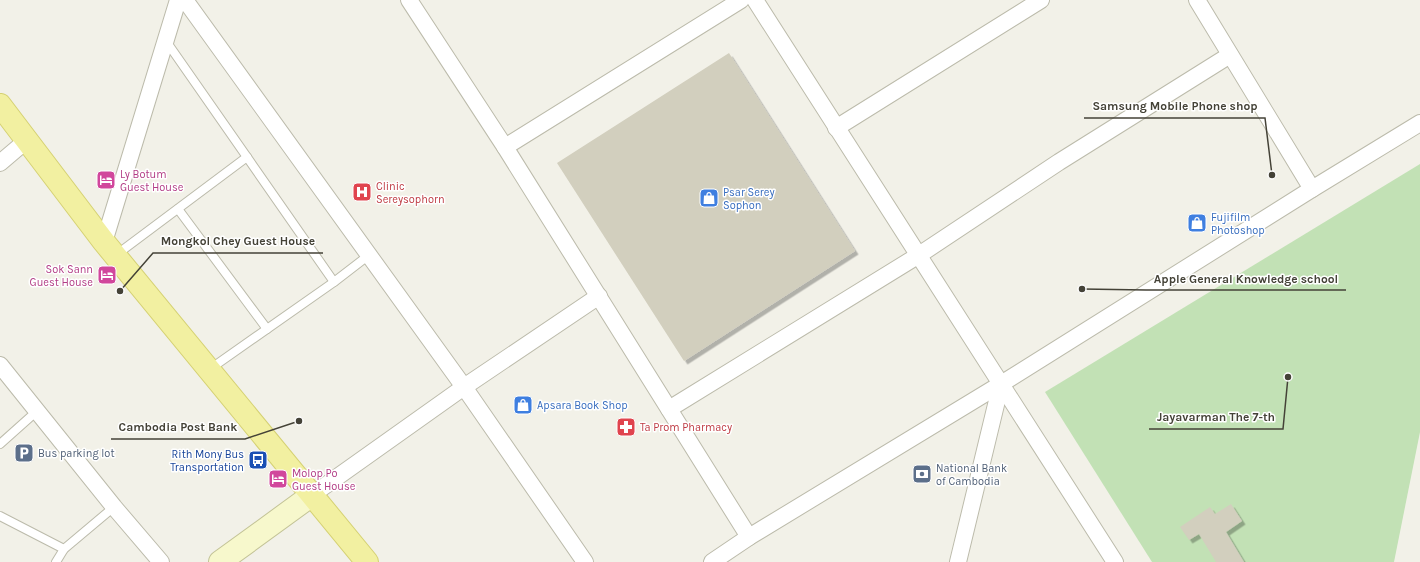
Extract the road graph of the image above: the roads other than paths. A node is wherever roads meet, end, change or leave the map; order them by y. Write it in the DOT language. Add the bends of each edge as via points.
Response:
graph roads {
  1 [pos="178,0"];
  2 [pos="185,0"];
  3 [pos="409,0"];
  4 [pos="741,0"];
  5 [pos="755,0"];
  6 [pos="1041,0"];
  7 [pos="1197,0"];
  8 [pos="166,41"];
  9 [pos="1230,55"];
  10 [pos="0,105"];
  11 [pos="1420,123"];
  12 [pos="836,128"];
  13 [pos="27,140"];
  14 [pos="505,147"];
  15 [pos="247,157"];
  16 [pos="0,163"];
  17 [pos="1312,188"];
  18 [pos="178,209"];
  19 [pos="110,249"];
  20 [pos="369,255"];
  21 [pos="919,255"];
  22 [pos="334,282"];
  23 [pos="599,296"];
  24 [pos="268,329"];
  25 [pos="0,365"];
  26 [pos="209,370"];
  27 [pos="1001,384"];
  28 [pos="464,387"];
  29 [pos="669,409"];
  30 [pos="38,411"];
  31 [pos="0,444"];
  32 [pos="312,495"];
  33 [pos="114,507"];
  34 [pos="0,516"];
  35 [pos="750,537"];
  36 [pos="64,549"];
  37 [pos="56,562"];
  38 [pos="161,562"];
  39 [pos="220,562"];
  40 [pos="367,562"];
  41 [pos="585,562"];
  42 [pos="712,562"];
  43 [pos="958,562"];
  44 [pos="1115,562"];
  1 -- 8 [label="street"];
  2 -- 20 [label="street"];
  3 -- 14 [label="street"];
  4 -- 14 [label="street"];
  5 -- 12 [label="street"];
  6 -- 12 [label="street"];
  7 -- 9 [label="street"];
  8 -- 15 [label="lane"];
  8 -- 19 [label="street"];
  9 -- 17 [label="street"];
  9 -- 21 [label="street" via="1059,162"];
  10 -- 13 [label="main road"];
  11 -- 17 [label="street"];
  12 -- 21 [label="street"];
  13 -- 16 [label="street"];
  13 -- 19 [label="main road"];
  14 -- 23 [label="street"];
  15 -- 18 [label="lane"];
  15 -- 22 [label="lane"];
  17 -- 27 [label="street"];
  18 -- 19 [label="lane"];
  18 -- 24 [label="lane"];
  19 -- 26 [label="main road"];
  20 -- 22 [label="lane"];
  20 -- 28 [label="street"];
  21 -- 27 [label="street"];
  21 -- 29 [label="street"];
  22 -- 24 [label="lane"];
  23 -- 28 [label="street"];
  23 -- 29 [label="street"];
  24 -- 26 [label="lane"];
  25 -- 30 [label="street"];
  26 -- 32 [label="main road"];
  27 -- 35 [label="street"];
  27 -- 43 [label="street"];
  27 -- 44 [label="street"];
  28 -- 32 [label="street"];
  28 -- 41 [label="street"];
  29 -- 35 [label="street"];
  30 -- 31 [label="lane"];
  30 -- 33 [label="street"];
  32 -- 39 [label="main road"];
  32 -- 40 [label="main road"];
  33 -- 36 [label="lane"];
  33 -- 38 [label="street"];
  34 -- 36 [label="lane"];
  35 -- 42 [label="street"];
  36 -- 37 [label="lane"];
}
